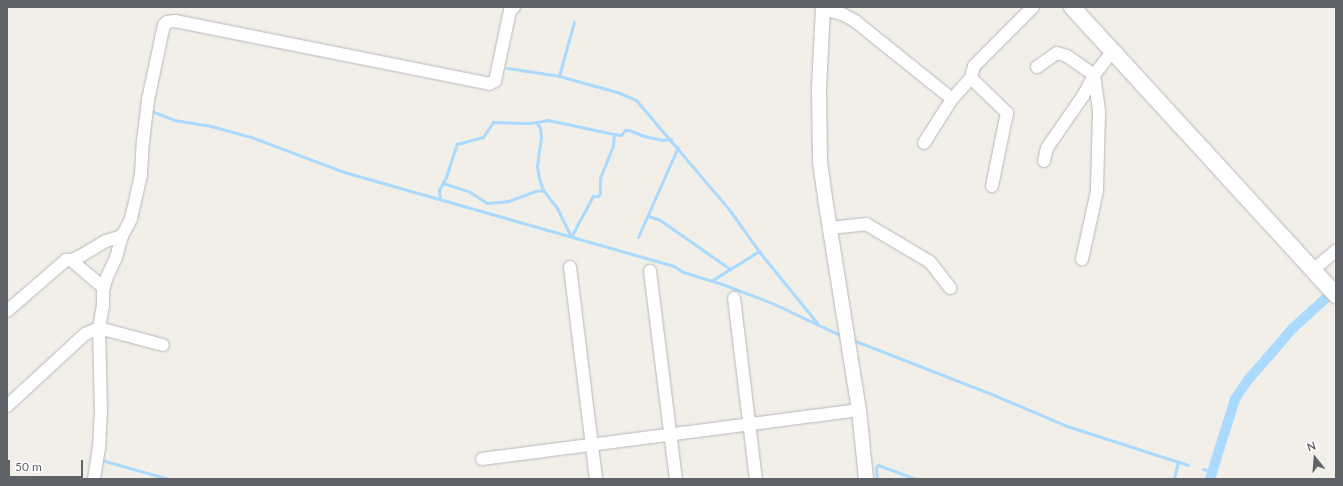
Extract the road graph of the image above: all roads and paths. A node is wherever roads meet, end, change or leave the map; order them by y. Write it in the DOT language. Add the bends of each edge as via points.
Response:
graph roads {
  1 [pos="514,7"];
  2 [pos="1033,7"];
  3 [pos="1072,7"];
  4 [pos="823,8"];
  5 [pos="1113,51"];
  6 [pos="1037,68"];
  7 [pos="1094,75"];
  8 [pos="971,78"];
  9 [pos="952,99"];
  10 [pos="924,143"];
  11 [pos="1044,161"];
  12 [pos="992,186"];
  13 [pos="830,228"];
  14 [pos="122,236"];
  15 [pos="1336,251"];
  16 [pos="1082,259"];
  17 [pos="71,260"];
  18 [pos="570,267"];
  19 [pos="650,271"];
  20 [pos="1317,275"];
  21 [pos="104,288"];
  22 [pos="950,288"];
  23 [pos="1336,295"];
  24 [pos="734,298"];
  25 [pos="7,311"];
  26 [pos="99,328"];
  27 [pos="163,345"];
  28 [pos="7,406"];
  29 [pos="859,410"];
  30 [pos="750,424"];
  31 [pos="671,434"];
  32 [pos="592,445"];
  33 [pos="482,460"];
  34 [pos="94,479"];
  35 [pos="596,479"];
  36 [pos="676,479"];
  37 [pos="756,479"];
  38 [pos="866,479"];
  1 -- 14 [label="street" via="510,11 495,81 489,84 175,21 167,22 164,24 148,100 142,142 141,175 131,219"];
  2 -- 8 [label="street" via="974,66"];
  3 -- 5 [label="main road"];
  4 -- 9 [label="street" via="855,21"];
  4 -- 13 [label="street" via="820,162"];
  5 -- 7 [label="street"];
  5 -- 20 [label="main road"];
  6 -- 7 [label="street" via="1057,54 1067,56"];
  7 -- 11 [label="street" via="1083,96 1046,148"];
  7 -- 16 [label="street" via="1099,112 1097,191"];
  8 -- 9 [label="street"];
  8 -- 12 [label="street" via="1007,113"];
  9 -- 10 [label="street"];
  13 -- 22 [label="street" via="866,224 930,262"];
  13 -- 29 [label="street"];
  14 -- 17 [label="street" via="106,241"];
  14 -- 21 [label="street"];
  15 -- 20 [label="street"];
  17 -- 21 [label="street"];
  17 -- 25 [label="street" via="66,260 55,267"];
  18 -- 32 [label="street"];
  19 -- 31 [label="street"];
  20 -- 23 [label="main road"];
  21 -- 26 [label="street"];
  24 -- 30 [label="street"];
  26 -- 27 [label="street"];
  26 -- 28 [label="street" via="85,334"];
  26 -- 34 [label="street" via="101,413"];
  29 -- 30 [label="street"];
  29 -- 38 [label="street"];
  30 -- 31 [label="street"];
  30 -- 37 [label="street"];
  31 -- 32 [label="street"];
  31 -- 36 [label="street"];
  32 -- 33 [label="street"];
  32 -- 35 [label="street"];
}
